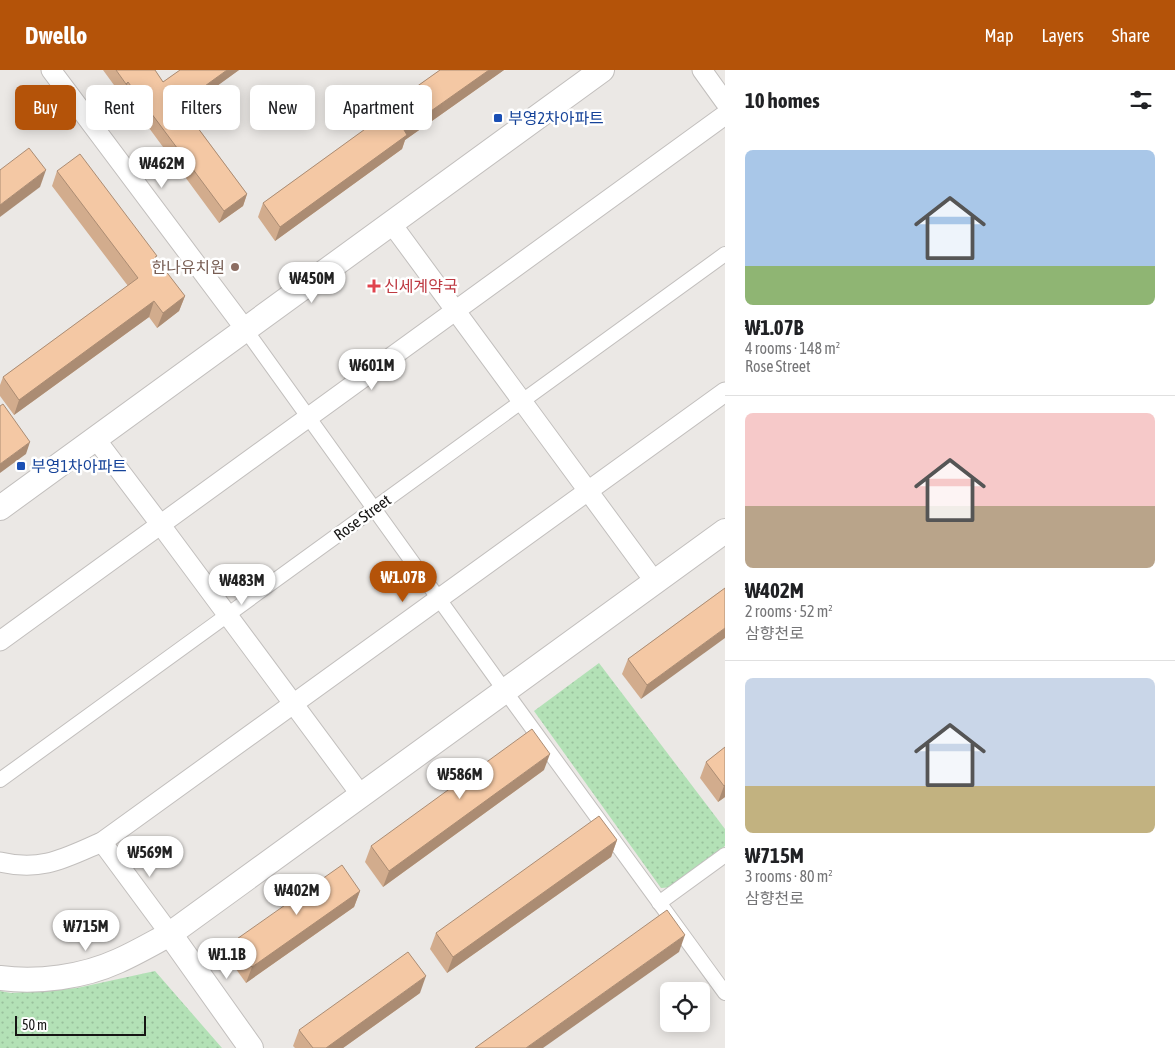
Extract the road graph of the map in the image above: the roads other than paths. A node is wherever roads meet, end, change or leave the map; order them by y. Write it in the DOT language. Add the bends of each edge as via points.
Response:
graph roads {
  1 [pos="51,70"];
  2 [pos="602,70"];
  3 [pos="702,70"];
  4 [pos="725,102"];
  5 [pos="725,116"];
  6 [pos="391,223"];
  7 [pos="725,254"];
  8 [pos="456,310"];
  9 [pos="246,329"];
  10 [pos="725,392"];
  11 [pos="522,401"];
  12 [pos="308,417"];
  13 [pos="95,438"];
  14 [pos="588,490"];
  15 [pos="0,508"];
  16 [pos="374,508"];
  17 [pos="160,524"];
  18 [pos="725,531"];
  19 [pos="655,582"];
  20 [pos="438,598"];
  21 [pos="228,615"];
  22 [pos="0,641"];
  23 [pos="505,691"];
  24 [pos="293,704"];
  25 [pos="0,780"];
  26 [pos="361,796"];
  27 [pos="102,842"];
  28 [pos="725,855"];
  29 [pos="0,862"];
  30 [pos="659,903"];
  31 [pos="170,934"];
  32 [pos="0,978"];
  33 [pos="725,993"];
  34 [pos="251,1048"];
  1 -- 9 [label="street"];
  2 -- 6 [label="street"];
  3 -- 4 [label="street"];
  5 -- 8 [label="street"];
  6 -- 8 [label="street"];
  6 -- 9 [label="street"];
  7 -- 11 [label="street, Rose Street"];
  8 -- 11 [label="street"];
  8 -- 12 [label="street"];
  9 -- 12 [label="street"];
  9 -- 13 [label="street"];
  10 -- 14 [label="street"];
  11 -- 14 [label="street"];
  11 -- 16 [label="street, Rose Street"];
  12 -- 16 [label="street"];
  12 -- 17 [label="street"];
  13 -- 15 [label="street"];
  13 -- 17 [label="street"];
  14 -- 19 [label="street"];
  14 -- 20 [label="street"];
  16 -- 20 [label="street"];
  16 -- 21 [label="street, Rose Street"];
  17 -- 21 [label="street"];
  17 -- 22 [label="street"];
  18 -- 19 [label="street"];
  19 -- 23 [label="street"];
  20 -- 23 [label="street"];
  20 -- 24 [label="street"];
  21 -- 24 [label="street"];
  21 -- 25 [label="street, Rose Street"];
  23 -- 26 [label="street"];
  23 -- 30 [label="street"];
  24 -- 26 [label="street"];
  24 -- 27 [label="street"];
  26 -- 31 [label="street"];
  27 -- 29 [label="street" via="46,865"];
  27 -- 31 [label="street"];
  28 -- 30 [label="street"];
  30 -- 33 [label="street"];
  31 -- 32 [label="street" via="118,961 92,970 58,977"];
  31 -- 34 [label="street"];
}
